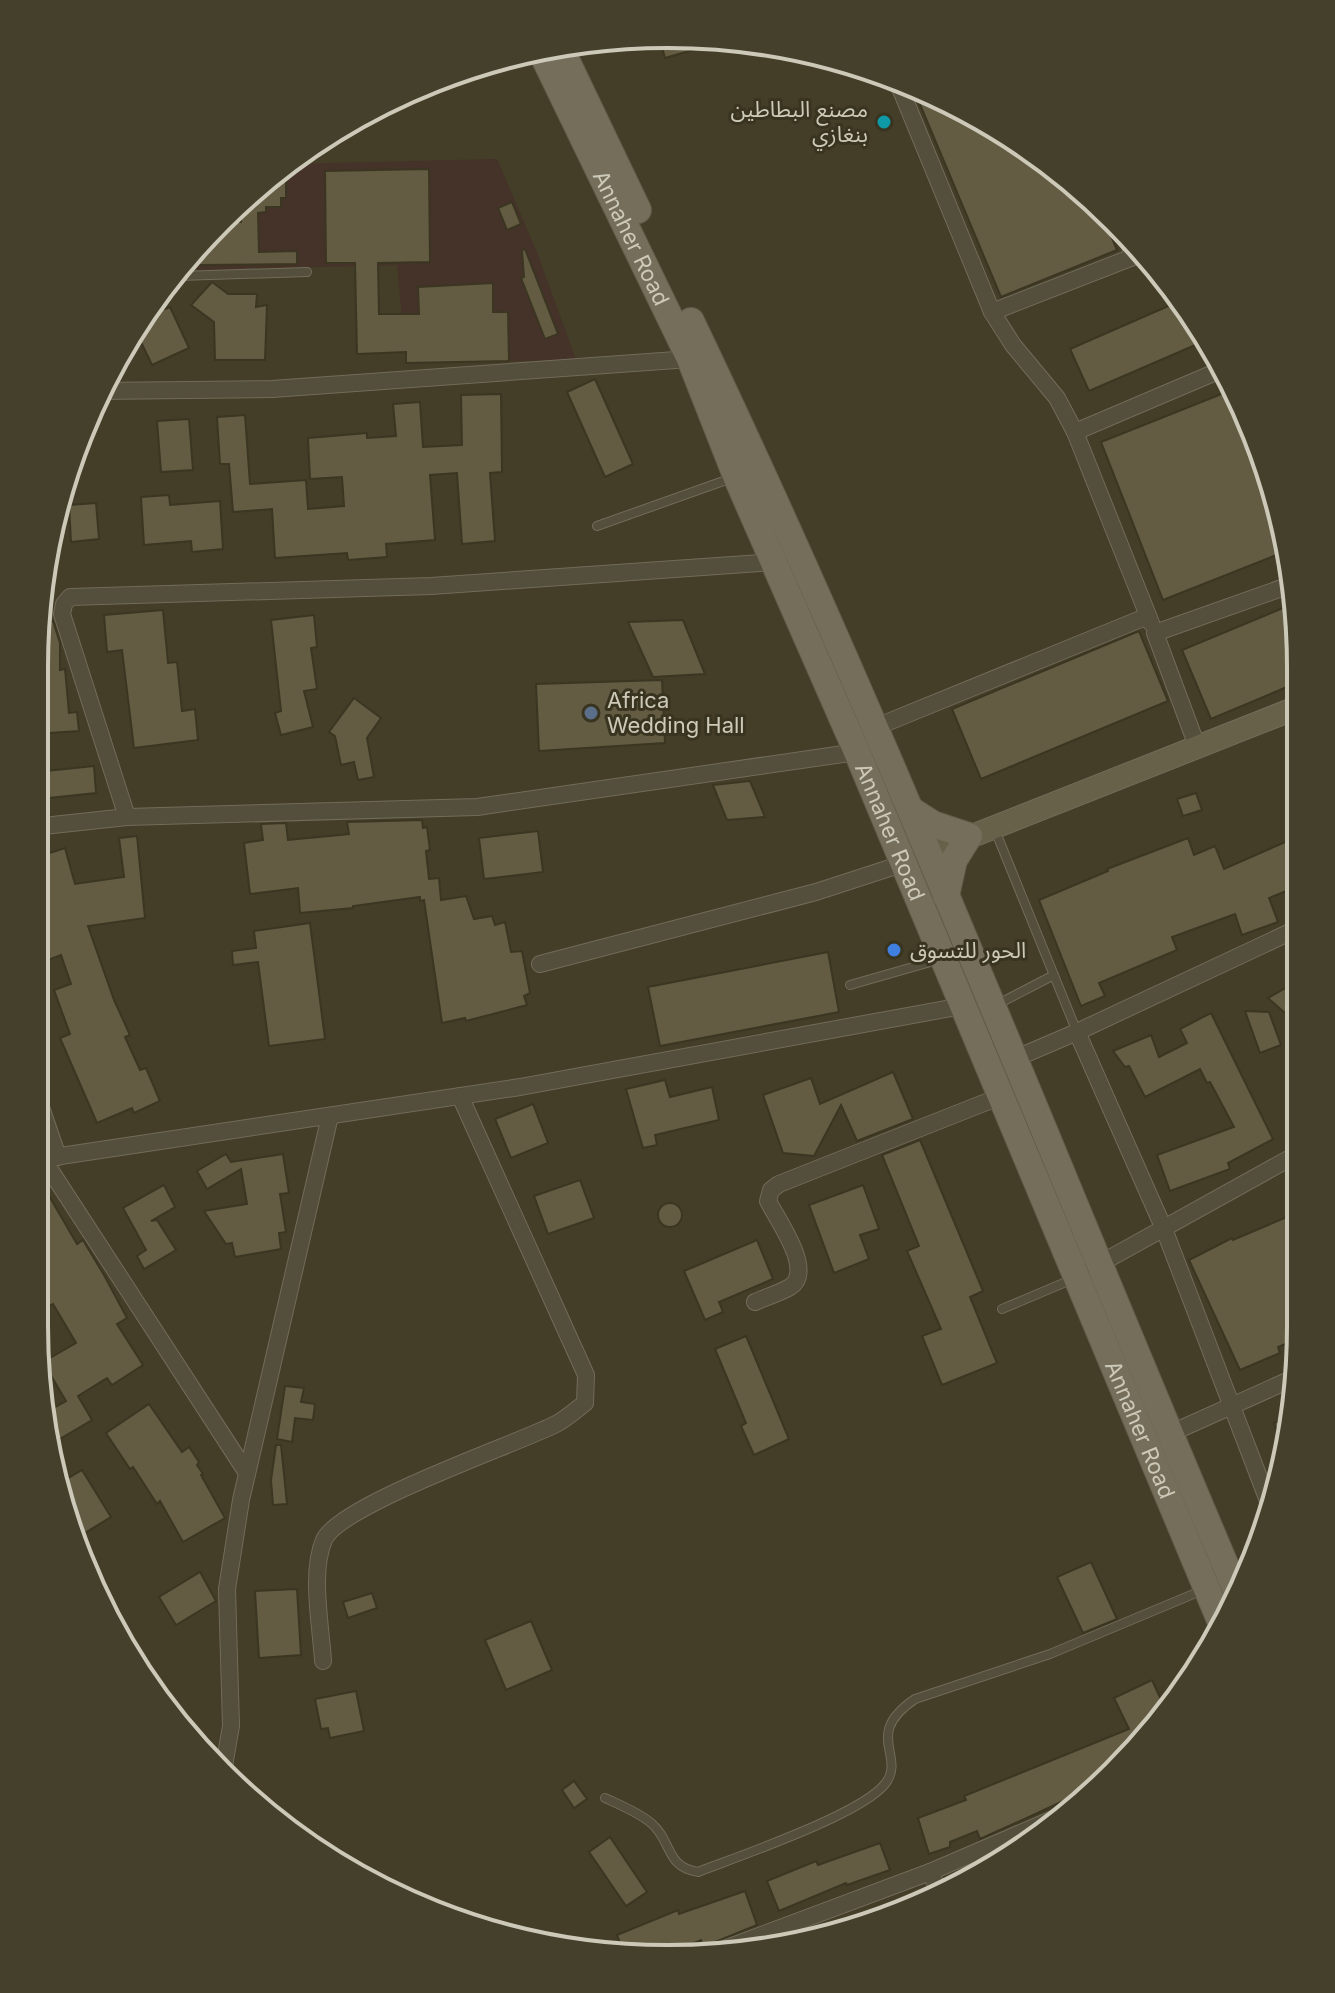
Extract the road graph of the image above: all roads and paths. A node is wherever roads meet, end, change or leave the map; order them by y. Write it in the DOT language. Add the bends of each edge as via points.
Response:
graph roads {
  1 [pos="564,57"];
  2 [pos="546,60"];
  3 [pos="903,94"];
  4 [pos="1132,257"];
  5 [pos="307,272"];
  6 [pos="188,276"];
  7 [pos="992,312"];
  8 [pos="696,352"];
  9 [pos="1212,374"];
  10 [pos="114,391"];
  11 [pos="1075,432"];
  12 [pos="736,476"];
  13 [pos="597,526"];
  14 [pos="774,562"];
  15 [pos="1282,588"];
  16 [pos="1148,616"];
  17 [pos="1155,633"];
  18 [pos="1287,711"];
  19 [pos="876,727"];
  20 [pos="1197,746"];
  21 [pos="857,752"];
  22 [pos="911,810"];
  23 [pos="127,817"];
  24 [pos="48,825"];
  25 [pos="981,831"];
  26 [pos="929,853"];
  27 [pos="902,864"];
  28 [pos="946,896"];
  29 [pos="1287,934"];
  30 [pos="941,959"];
  31 [pos="540,964"];
  32 [pos="1054,975"];
  33 [pos="850,985"];
  34 [pos="962,1006"];
  35 [pos="993,1006"];
  36 [pos="1077,1032"];
  37 [pos="1014,1059"];
  38 [pos="460,1096"];
  39 [pos="999,1097"];
  40 [pos="330,1116"];
  41 [pos="48,1159"];
  42 [pos="1287,1160"];
  43 [pos="48,1164"];
  44 [pos="1164,1229"];
  45 [pos="1099,1263"];
  46 [pos="1077,1277"];
  47 [pos="755,1302"];
  48 [pos="1002,1309"];
  49 [pos="1284,1383"];
  50 [pos="1233,1407"];
  51 [pos="1169,1434"];
  52 [pos="247,1473"];
  53 [pos="1264,1491"];
  54 [pos="1232,1580"];
  55 [pos="1207,1589"];
  56 [pos="1216,1612"];
  57 [pos="323,1661"];
  58 [pos="225,1760"];
  59 [pos="605,1798"];
  60 [pos="1027,1830"];
  61 [pos="930,1872"];
  62 [pos="935,1884"];
  63 [pos="749,1940"];
  1 -- 8 [label="main road"];
  2 -- 8 [label="main road, Annaher Road"];
  3 -- 7 [label="street"];
  4 -- 7 [label="street"];
  5 -- 6 [label="lane"];
  7 -- 11 [label="street" via="1057,398"];
  8 -- 10 [label="street" via="272,389"];
  8 -- 12 [label="main road, Annaher Road"];
  8 -- 19 [label="main road, Annaher Road" via="775,497"];
  9 -- 11 [label="street"];
  11 -- 16 [label="street"];
  12 -- 13 [label="lane"];
  12 -- 14 [label="main road, Annaher Road"];
  14 -- 21 [label="main road, Annaher Road"];
  14 -- 23 [label="street" via="431,586 70,597 62,614"];
  15 -- 17 [label="street"];
  16 -- 17 [label="street"];
  16 -- 19 [label="street"];
  17 -- 20 [label="street"];
  18 -- 20 [label="main road"];
  19 -- 22 [label="main road, Annaher Road"];
  20 -- 25 [label="main road"];
  21 -- 23 [label="street" via="477,807"];
  21 -- 27 [label="main road, Annaher Road"];
  22 -- 25 [label="main road" via="945,829"];
  22 -- 26 [label="main road, Annaher Road"];
  23 -- 24 [label="street"];
  25 -- 26 [label="main road"];
  25 -- 28 [label="main road" via="954,860"];
  25 -- 32 [label="lane"];
  26 -- 28 [label="main road, Annaher Road"];
  27 -- 30 [label="main road, Annaher Road"];
  27 -- 31 [label="street" via="802,896"];
  28 -- 35 [label="main road, Annaher Road"];
  29 -- 36 [label="street"];
  30 -- 33 [label="lane"];
  30 -- 34 [label="main road, Annaher Road"];
  32 -- 35 [label="lane"];
  32 -- 36 [label="lane"];
  34 -- 38 [label="street"];
  34 -- 39 [label="main road, Annaher Road"];
  35 -- 37 [label="main road, Annaher Road"];
  36 -- 37 [label="street"];
  36 -- 44 [label="street"];
  37 -- 45 [label="main road, Annaher Road"];
  38 -- 40 [label="street"];
  38 -- 57 [label="street" via="586,1375 585,1403 559,1423 350,1514 324,1538 317,1574"];
  39 -- 46 [label="main road, Annaher Road"];
  39 -- 47 [label="street" via="771,1190 768,1201 800,1262 799,1275 792,1286"];
  40 -- 41 [label="street"];
  40 -- 52 [label="street"];
  42 -- 44 [label="street"];
  43 -- 52 [label="street"];
  44 -- 45 [label="street"];
  44 -- 50 [label="street"];
  45 -- 46 [label="street"];
  45 -- 51 [label="main road, Annaher Road"];
  46 -- 48 [label="lane"];
  46 -- 55 [label="main road, Annaher Road"];
  49 -- 50 [label="street"];
  50 -- 51 [label="street"];
  50 -- 53 [label="street"];
  51 -- 54 [label="main road, Annaher Road"];
  52 -- 58 [label="street" via="227,1589 231,1726"];
  55 -- 56 [label="main road, Annaher Road"];
  55 -- 59 [label="lane" via="1050,1654 915,1699 897,1711 887,1730 891,1773 884,1785 816,1824 698,1872 677,1864 654,1825"];
  60 -- 61 [label="street"];
  61 -- 62 [label="street"];
  61 -- 63 [label="street"];
}
